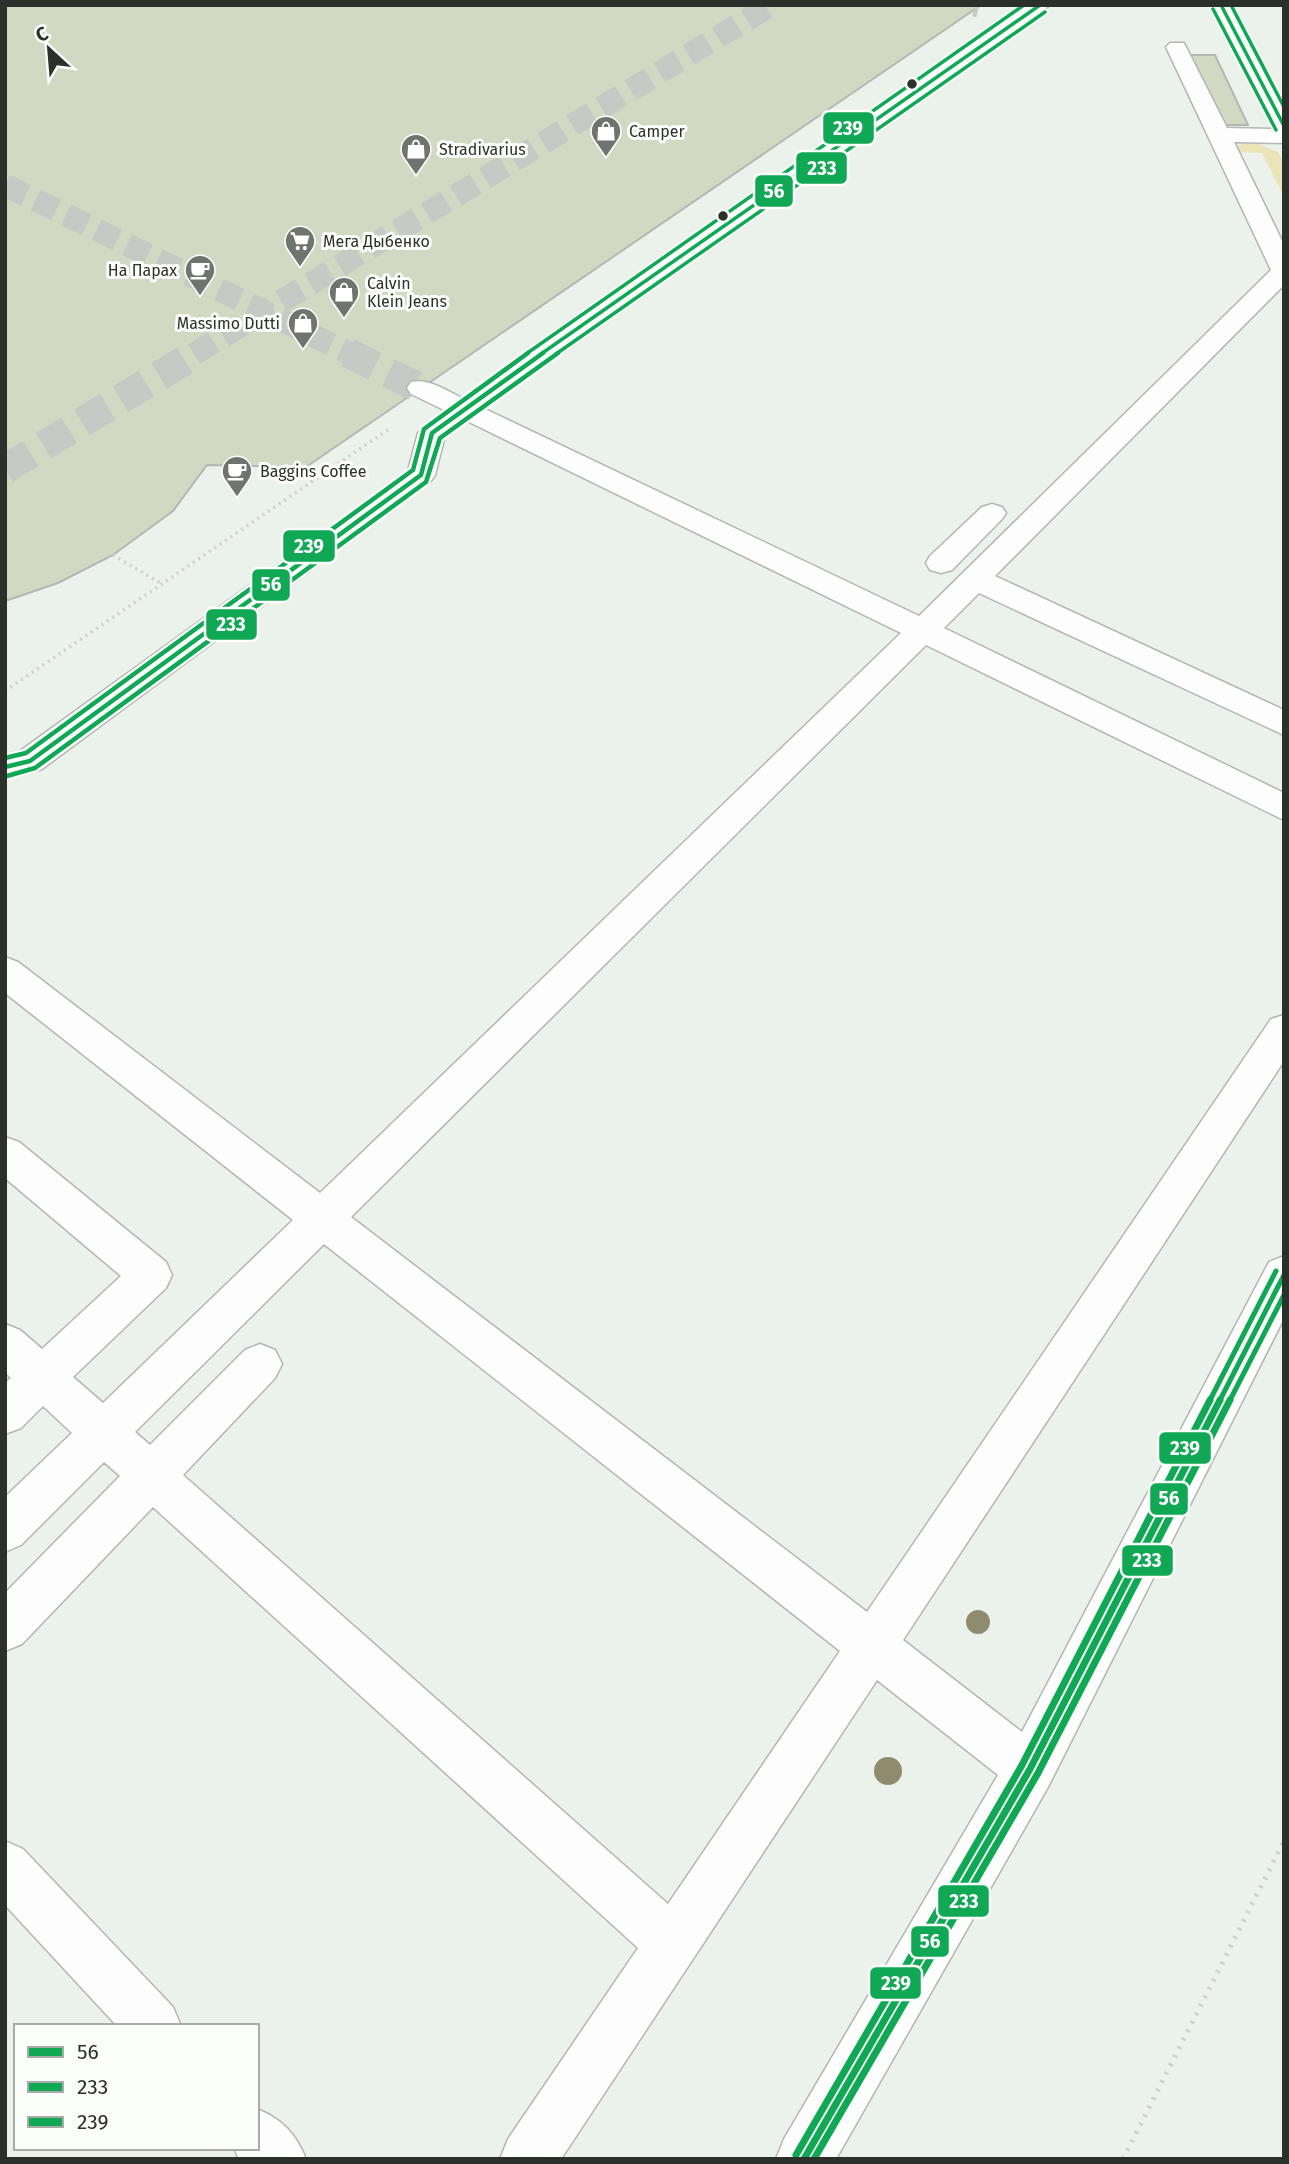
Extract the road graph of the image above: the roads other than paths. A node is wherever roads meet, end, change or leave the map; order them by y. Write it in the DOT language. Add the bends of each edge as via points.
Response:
graph roads {
  1 [pos="1040,5"];
  2 [pos="1221,5"];
  3 [pos="1177,47"];
  4 [pos="1284,126"];
  5 [pos="1217,135"];
  6 [pos="1284,136"];
  7 [pos="1284,271"];
  8 [pos="420,388"];
  9 [pos="463,410"];
  10 [pos="992,513"];
  11 [pos="941,563"];
  12 [pos="975,579"];
  13 [pos="922,630"];
  14 [pos="1284,724"];
  15 [pos="5,767"];
  16 [pos="1284,808"];
  17 [pos="5,972"];
  18 [pos="1284,1030"];
  19 [pos="5,1154"];
  20 [pos="323,1219"];
  21 [pos="1284,1275"];
  22 [pos="5,1344"];
  23 [pos="260,1364"];
  24 [pos="43,1377"];
  25 [pos="5,1413"];
  26 [pos="104,1433"];
  27 [pos="152,1476"];
  28 [pos="5,1529"];
  29 [pos="5,1627"];
  30 [pos="871,1645"];
  31 [pos="1030,1769"];
  32 [pos="5,1867"];
  33 [pos="672,1943"];
  34 [pos="152,2024"];
  35 [pos="259,2139"];
  36 [pos="278,2159"];
  37 [pos="528,2159"];
  38 [pos="804,2159"];
  1 -- 9 [label="street"];
  2 -- 4 [label="street"];
  3 -- 5 [label="street"];
  5 -- 6 [label="street"];
  5 -- 7 [label="street"];
  7 -- 12 [label="street"];
  8 -- 9 [label="street"];
  9 -- 13 [label="street"];
  9 -- 15 [label="street" via="432,433 421,475 30,761"];
  10 -- 11 [label="street"];
  12 -- 13 [label="street"];
  12 -- 14 [label="street"];
  13 -- 16 [label="street"];
  13 -- 20 [label="street"];
  17 -- 20 [label="street"];
  18 -- 30 [label="street"];
  19 -- 24 [label="street" via="152,1275"];
  20 -- 26 [label="street"];
  20 -- 30 [label="street"];
  21 -- 31 [label="street"];
  22 -- 24 [label="street"];
  23 -- 27 [label="street"];
  24 -- 25 [label="street"];
  24 -- 26 [label="street"];
  26 -- 27 [label="street"];
  26 -- 28 [label="street"];
  27 -- 29 [label="street"];
  27 -- 33 [label="street"];
  30 -- 31 [label="street"];
  30 -- 33 [label="street"];
  31 -- 38 [label="street"];
  32 -- 34 [label="street"];
  33 -- 37 [label="street"];
  35 -- 36 [label="street"];
}
